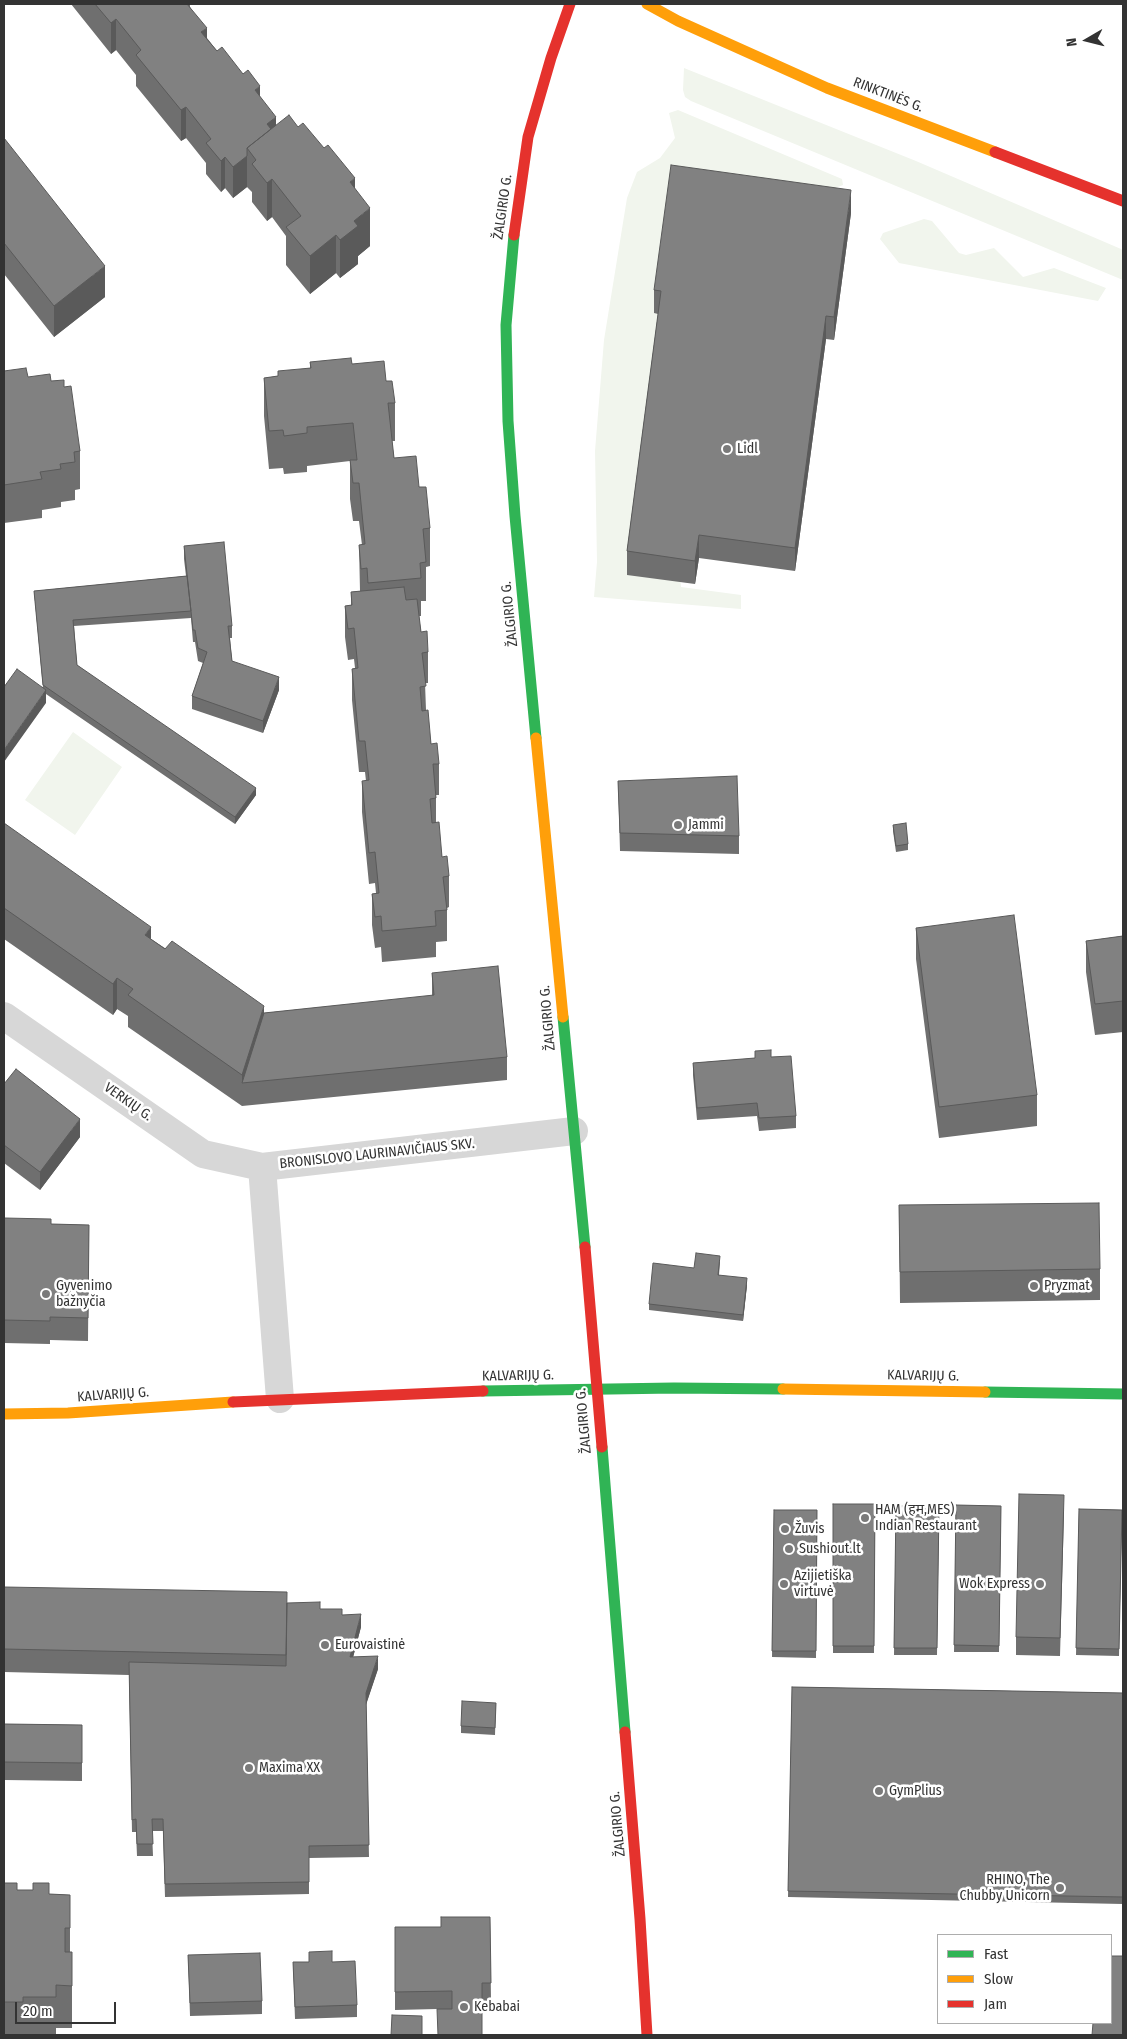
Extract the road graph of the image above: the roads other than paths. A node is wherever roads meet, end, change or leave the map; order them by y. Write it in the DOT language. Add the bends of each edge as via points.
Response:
graph roads {
  1 [pos="570,4"];
  2 [pos="647,4"];
  3 [pos="1123,201"];
  4 [pos="4,1016"];
  5 [pos="574,1132"];
  6 [pos="262,1167"];
  7 [pos="597,1389"];
  8 [pos="1123,1394"];
  9 [pos="280,1399"];
  10 [pos="4,1414"];
  11 [pos="647,2035"];
  1 -- 5 [label="main road, ŽALGIRIO G." via="528,137 513,242 506,325 508,421 515,516"];
  2 -- 3 [label="main road, RINKTINĖS G." via="828,88"];
  4 -- 6 [label="street, VERKIŲ G." via="204,1154"];
  5 -- 6 [label="street, BRONISLOVO LAURINAVIČIAUS SKV."];
  5 -- 7 [label="main road, ŽALGIRIO G."];
  6 -- 9 [label="street, BRONISLOVO LAURINAVIČIAUS SKV."];
  7 -- 8 [label="main road, KALVARIJŲ G."];
  7 -- 9 [label="main road, KALVARIJŲ G."];
  7 -- 11 [label="main road, ŽALGIRIO G."];
  9 -- 10 [label="main road, KALVARIJŲ G."];
}
